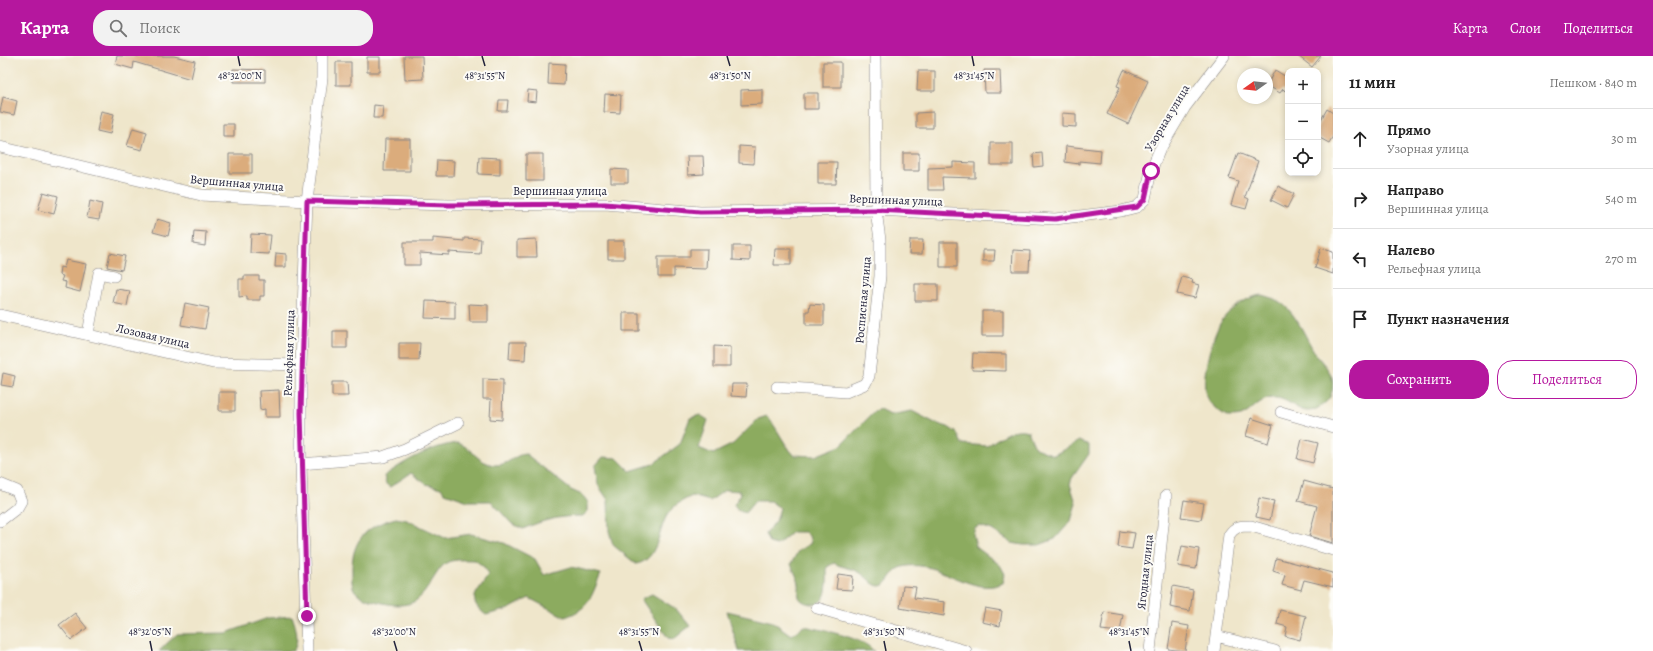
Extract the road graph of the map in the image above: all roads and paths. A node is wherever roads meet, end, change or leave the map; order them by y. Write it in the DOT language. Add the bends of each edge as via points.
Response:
graph roads {
  1 [pos="322,56"];
  2 [pos="875,56"];
  3 [pos="1224,56"];
  4 [pos="0,147"];
  5 [pos="1145,199"];
  6 [pos="307,201"];
  7 [pos="876,210"];
  8 [pos="114,276"];
  9 [pos="0,315"];
  10 [pos="88,334"];
  11 [pos="301,366"];
  12 [pos="778,386"];
  13 [pos="1281,412"];
  14 [pos="458,423"];
  15 [pos="1333,427"];
  16 [pos="301,464"];
  17 [pos="0,484"];
  18 [pos="1166,496"];
  19 [pos="0,521"];
  20 [pos="1333,550"];
  21 [pos="817,608"];
  22 [pos="1216,636"];
  23 [pos="307,651"];
  24 [pos="966,651"];
  25 [pos="1150,651"];
  26 [pos="1214,651"];
  27 [pos="1275,651"];
  1 -- 6 [label="street, Рельефная улица" via="322,78"];
  2 -- 7 [label="street, Росписная улица"];
  3 -- 5 [label="street, Узорная улица" via="1186,107 1159,151 1151,171"];
  4 -- 6 [label="street, Вершинная улица" via="201,195"];
  5 -- 7 [label="street, Вершинная улица" via="1137,207 1055,219"];
  6 -- 7 [label="street, Вершинная улица" via="449,205 605,204 700,212"];
  6 -- 11 [label="street, Рельефная улица"];
  7 -- 12 [label="street, Росписная улица" via="880,240 879,294 869,376 865,384 846,392"];
  8 -- 10 [label="street" via="99,273"];
  9 -- 10 [label="street, Лозовая улица"];
  10 -- 11 [label="street, Лозовая улица" via="213,363"];
  11 -- 16 [label="street, Рельефная улица"];
  13 -- 15 [label="street"];
  14 -- 16 [label="street" via="405,449 382,457"];
  16 -- 23 [label="street, Рельефная улица"];
  17 -- 19 [label="street" via="17,491 21,501 18,508"];
  18 -- 25 [label="street, Ягодная улица"];
  20 -- 22 [label="street" via="1251,526 1238,526 1229,535"];
  21 -- 24 [label="street"];
  22 -- 26 [label="street"];
  22 -- 27 [label="street"];
}
